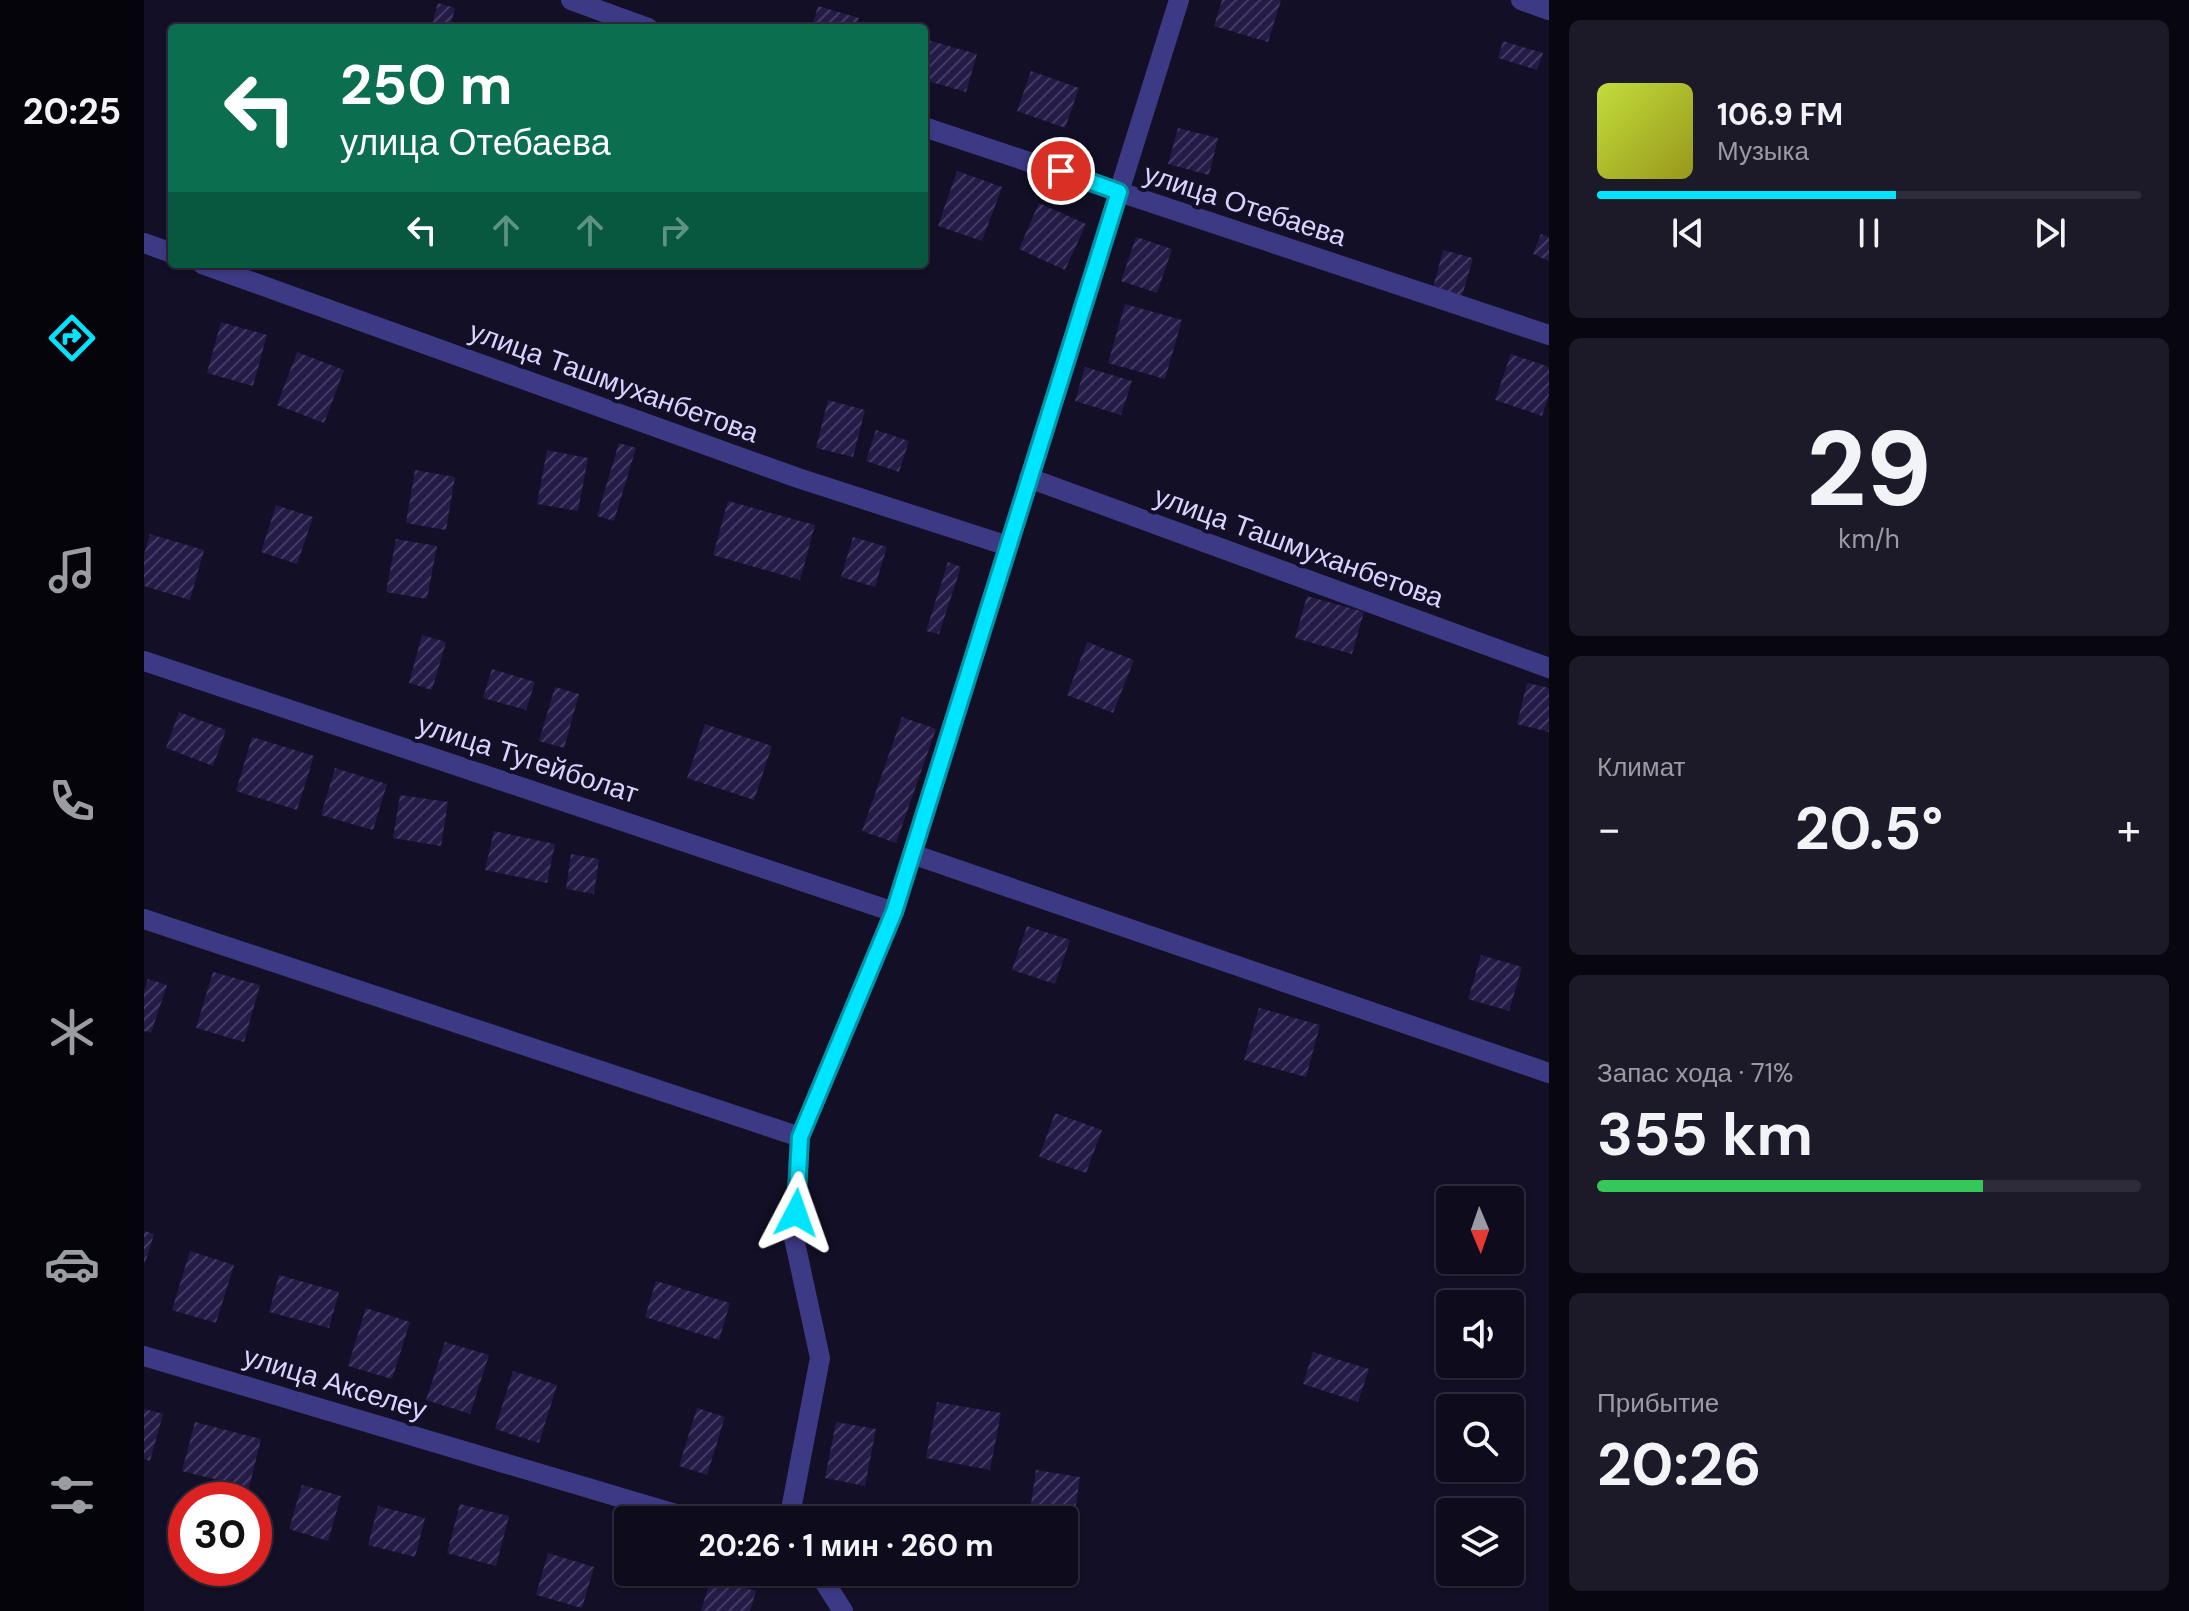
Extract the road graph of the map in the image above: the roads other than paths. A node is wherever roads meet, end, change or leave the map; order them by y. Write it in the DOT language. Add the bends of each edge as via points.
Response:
graph roads {
  1 [pos="571,0"];
  2 [pos="1179,0"];
  3 [pos="1521,0"];
  4 [pos="1549,10"];
  5 [pos="637,24"];
  6 [pos="928,128"];
  7 [pos="1119,192"];
  8 [pos="144,243"];
  9 [pos="168,252"];
  10 [pos="213,268"];
  11 [pos="1549,335"];
  12 [pos="1029,478"];
  13 [pos="1008,546"];
  14 [pos="144,661"];
  15 [pos="1549,668"];
  16 [pos="912,854"];
  17 [pos="894,912"];
  18 [pos="144,919"];
  19 [pos="1549,1073"];
  20 [pos="800,1137"];
  21 [pos="144,1356"];
  22 [pos="649,1506"];
  23 [pos="792,1506"];
  24 [pos="827,1586"];
  25 [pos="843,1611"];
  1 -- 5 [label="street"];
  2 -- 7 [label="street"];
  3 -- 4 [label="street"];
  6 -- 7 [label="street, улица Отебаева"];
  7 -- 11 [label="street, улица Отебаева"];
  7 -- 12 [label="street"];
  8 -- 9 [label="street"];
  10 -- 13 [label="street, улица Ташмуханбетова" via="798,478"];
  12 -- 13 [label="street"];
  12 -- 15 [label="street, улица Ташмуханбетова"];
  13 -- 16 [label="street"];
  14 -- 17 [label="street, улица Тугейболат"];
  16 -- 17 [label="street"];
  16 -- 19 [label="street"];
  17 -- 20 [label="street"];
  18 -- 20 [label="street"];
  20 -- 23 [label="street" via="794,1238 820,1358"];
  21 -- 22 [label="street, улица Акселеу"];
  24 -- 25 [label="street"];
}
